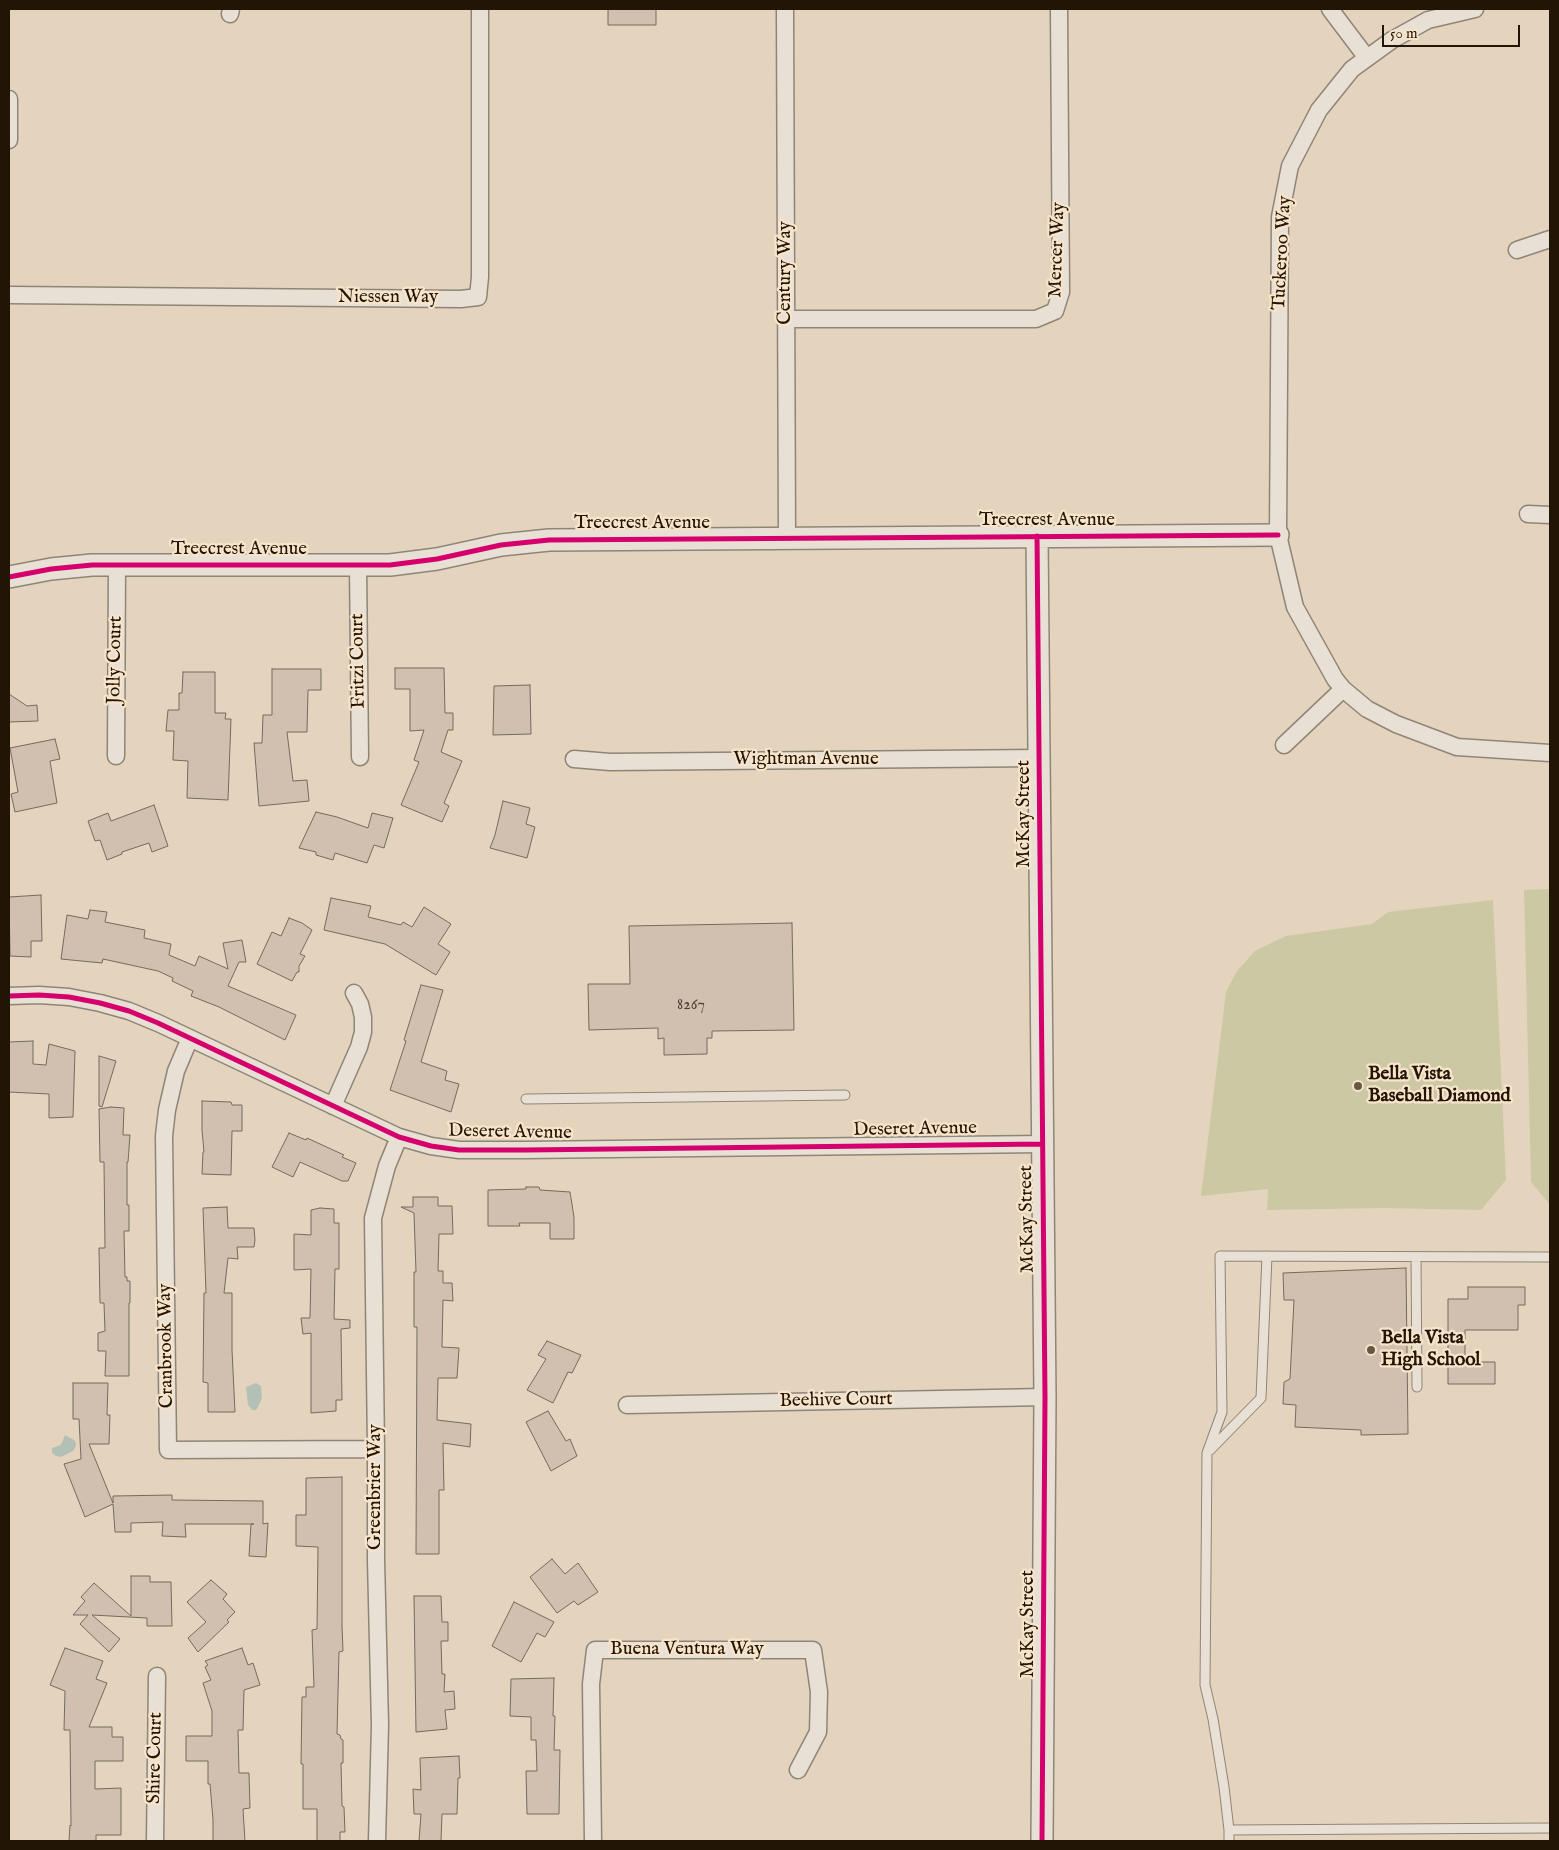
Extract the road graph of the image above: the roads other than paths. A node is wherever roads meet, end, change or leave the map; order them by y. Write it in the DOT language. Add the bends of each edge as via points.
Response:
graph roads {
  1 [pos="480,9"];
  2 [pos="785,9"];
  3 [pos="1059,9"];
  4 [pos="1330,9"];
  5 [pos="1475,9"];
  6 [pos="1367,58"];
  7 [pos="9,99"];
  8 [pos="9,140"];
  9 [pos="1550,238"];
  10 [pos="1517,250"];
  11 [pos="9,295"];
  12 [pos="786,319"];
  13 [pos="1528,514"];
  14 [pos="1550,515"];
  15 [pos="1278,535"];
  16 [pos="1037,536"];
  17 [pos="787,538"];
  18 [pos="117,565"];
  19 [pos="358,566"];
  20 [pos="9,577"];
  21 [pos="1343,689"];
  22 [pos="1284,745"];
  23 [pos="1550,753"];
  24 [pos="116,756"];
  25 [pos="360,756"];
  26 [pos="1039,758"];
  27 [pos="574,759"];
  28 [pos="354,993"];
  29 [pos="9,996"];
  30 [pos="190,1038"];
  31 [pos="845,1095"];
  32 [pos="526,1100"];
  33 [pos="333,1106"];
  34 [pos="399,1137"];
  35 [pos="1042,1144"];
  36 [pos="1267,1256"];
  37 [pos="1416,1257"];
  38 [pos="1550,1257"];
  39 [pos="1417,1386"];
  40 [pos="1045,1397"];
  41 [pos="627,1404"];
  42 [pos="376,1449"];
  43 [pos="1207,1453"];
  44 [pos="157,1676"];
  45 [pos="798,1770"];
  46 [pos="1550,1828"];
  47 [pos="1229,1830"];
  48 [pos="155,1841"];
  49 [pos="377,1841"];
  50 [pos="593,1841"];
  51 [pos="1042,1841"];
  52 [pos="1229,1841"];
  1 -- 11 [label="street, Niessen Way" via="478,297"];
  2 -- 12 [label="street, Century Way"];
  3 -- 12 [label="street, Mercer Way" via="1061,292 1055,311 1036,318"];
  4 -- 6 [label="street"];
  5 -- 6 [label="street, Tuckeroo Way" via="1428,20"];
  6 -- 15 [label="street, Tuckeroo Way" via="1352,69 1319,110 1290,166 1280,217"];
  7 -- 8 [label="street"];
  9 -- 10 [label="street"];
  12 -- 17 [label="street, Century Way"];
  13 -- 14 [label="street"];
  15 -- 16 [label="street, Treecrest Avenue"];
  15 -- 21 [label="street, Tuckeroo Way" via="1294,607"];
  16 -- 17 [label="street, Treecrest Avenue"];
  16 -- 26 [label="street, McKay Street"];
  17 -- 19 [label="street, Treecrest Avenue" via="533,541 437,559"];
  18 -- 19 [label="street, Treecrest Avenue"];
  18 -- 20 [label="street, Treecrest Avenue" via="51,568"];
  18 -- 24 [label="street, Jolly Court"];
  19 -- 25 [label="street, Fritzi Court"];
  21 -- 22 [label="street"];
  21 -- 23 [label="street, Tuckeroo Way" via="1367,710 1457,747"];
  26 -- 27 [label="street, Wightman Avenue" via="610,762"];
  26 -- 35 [label="street, McKay Street"];
  28 -- 33 [label="street" via="362,1011 363,1032"];
  29 -- 30 [label="street, Deseret Avenue" via="61,996 100,1003"];
  30 -- 33 [label="street, Deseret Avenue"];
  30 -- 42 [label="street, Cranbrook Way" via="176,1071 164,1136 168,1450"];
  31 -- 32 [label="lane"];
  33 -- 34 [label="street, Deseret Avenue"];
  34 -- 35 [label="street, Deseret Avenue" via="459,1150"];
  34 -- 42 [label="street, Greenbrier Way" via="387,1166 373,1218"];
  35 -- 40 [label="street, McKay Street"];
  36 -- 37 [label="lane"];
  36 -- 43 [label="lane" via="1261,1398"];
  36 -- 43 [label="lane" via="1220,1256 1222,1412"];
  37 -- 38 [label="lane"];
  37 -- 39 [label="lane"];
  40 -- 41 [label="street, Beehive Court"];
  40 -- 51 [label="street, McKay Street"];
  42 -- 49 [label="street, Greenbrier Way" via="380,1725"];
  43 -- 47 [label="lane" via="1205,1684"];
  44 -- 48 [label="street, Shire Court"];
  45 -- 50 [label="street, Buena Ventura Way" via="818,1732 819,1692 813,1650 595,1650 591,1684"];
  46 -- 47 [label="lane"];
  47 -- 52 [label="lane"];
}
